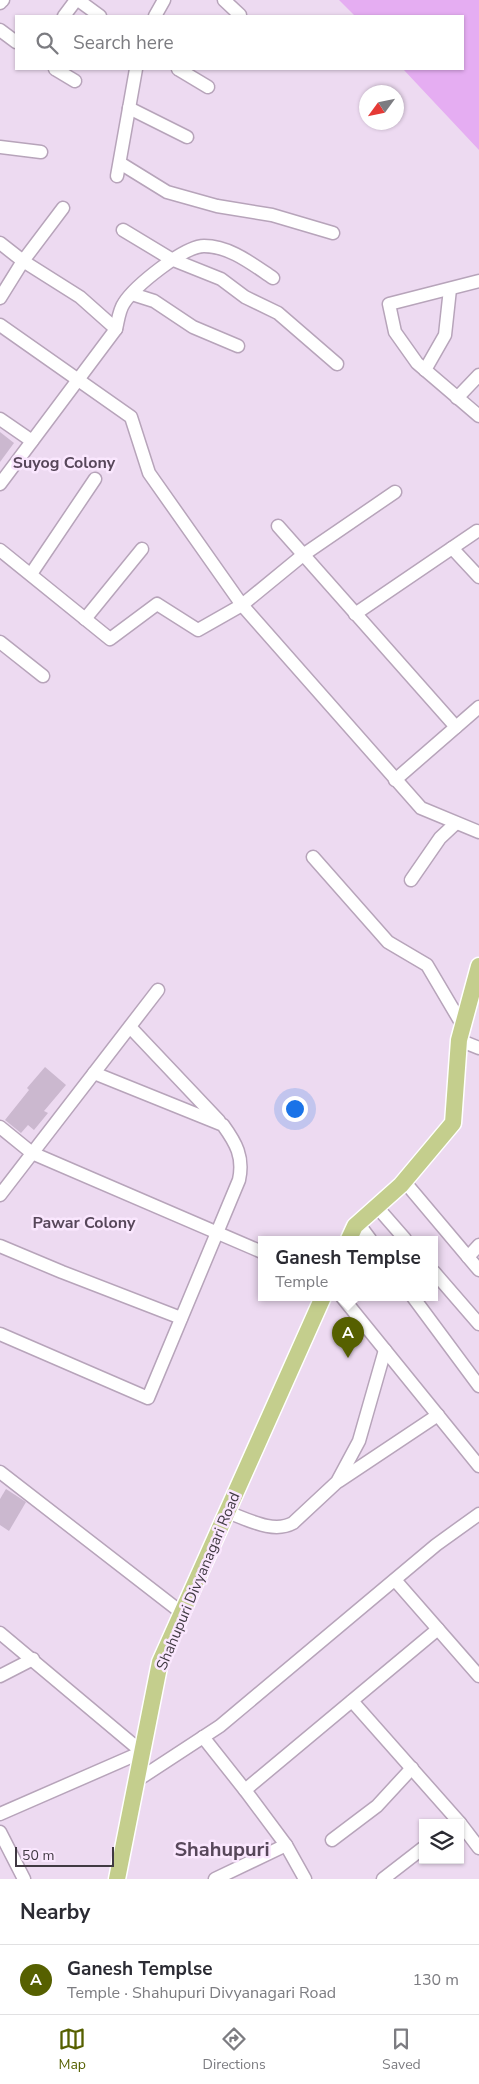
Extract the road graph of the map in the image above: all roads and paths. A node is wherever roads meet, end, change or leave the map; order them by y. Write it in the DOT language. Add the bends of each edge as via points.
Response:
graph roads {
  1 [pos="3,0"];
  2 [pos="77,0"];
  3 [pos="164,0"];
  4 [pos="224,0"];
  5 [pos="0,3"];
  6 [pos="65,15"];
  7 [pos="99,15"];
  8 [pos="156,15"];
  9 [pos="240,15"];
  10 [pos="0,30"];
  11 [pos="15,41"];
  12 [pos="57,70"];
  13 [pos="136,70"];
  14 [pos="180,70"];
  15 [pos="75,81"];
  16 [pos="208,87"];
  17 [pos="129,108"];
  18 [pos="187,137"];
  19 [pos="0,147"];
  20 [pos="41,152"];
  21 [pos="120,163"];
  22 [pos="117,176"];
  23 [pos="62,208"];
  24 [pos="123,230"];
  25 [pos="333,233"];
  26 [pos="0,243"];
  27 [pos="171,259"];
  28 [pos="24,261"];
  29 [pos="273,278"];
  30 [pos="479,281"];
  31 [pos="450,289"];
  32 [pos="132,294"];
  33 [pos="0,298"];
  34 [pos="0,325"];
  35 [pos="116,328"];
  36 [pos="238,346"];
  37 [pos="337,364"];
  38 [pos="425,370"];
  39 [pos="479,375"];
  40 [pos="78,380"];
  41 [pos="457,398"];
  42 [pos="479,416"];
  43 [pos="0,420"];
  44 [pos="32,441"];
  45 [pos="95,479"];
  46 [pos="0,484"];
  47 [pos="395,492"];
  48 [pos="278,526"];
  49 [pos="477,531"];
  50 [pos="452,548"];
  51 [pos="142,549"];
  52 [pos="0,550"];
  53 [pos="303,555"];
  54 [pos="30,574"];
  55 [pos="479,577"];
  56 [pos="242,605"];
  57 [pos="355,614"];
  58 [pos="85,619"];
  59 [pos="0,642"];
  60 [pos="44,676"];
  61 [pos="479,707"];
  62 [pos="456,728"];
  63 [pos="395,780"];
  64 [pos="456,822"];
  65 [pos="479,832"];
  66 [pos="313,857"];
  67 [pos="410,880"];
  68 [pos="479,966"];
  69 [pos="158,990"];
  70 [pos="130,1027"];
  71 [pos="461,1033"];
  72 [pos="479,1048"];
  73 [pos="94,1073"];
  74 [pos="223,1125"];
  75 [pos="0,1127"];
  76 [pos="32,1153"];
  77 [pos="404,1181"];
  78 [pos="0,1195"];
  79 [pos="377,1207"];
  80 [pos="358,1223"];
  81 [pos="216,1233"];
  82 [pos="350,1236"];
  83 [pos="368,1236"];
  84 [pos="402,1236"];
  85 [pos="479,1245"];
  86 [pos="0,1246"];
  87 [pos="258,1250"];
  88 [pos="468,1257"];
  89 [pos="479,1270"];
  90 [pos="438,1277"];
  91 [pos="321,1301"];
  92 [pos="345,1301"];
  93 [pos="416,1301"];
  94 [pos="181,1318"];
  95 [pos="479,1324"];
  96 [pos="0,1334"];
  97 [pos="385,1350"];
  98 [pos="479,1386"];
  99 [pos="438,1414"];
  100 [pos="479,1466"];
  101 [pos="0,1472"];
  102 [pos="337,1482"];
  103 [pos="227,1512"];
  104 [pos="479,1514"];
  105 [pos="395,1580"];
  106 [pos="182,1613"];
  107 [pos="438,1629"];
  108 [pos="0,1633"];
  109 [pos="33,1659"];
  110 [pos="0,1676"];
  111 [pos="479,1676"];
  112 [pos="352,1700"];
  113 [pos="203,1737"];
  114 [pos="142,1752"];
  115 [pos="412,1768"];
  116 [pos="136,1781"];
  117 [pos="245,1790"];
  118 [pos="0,1814"];
  119 [pos="456,1819"];
  120 [pos="464,1828"];
  121 [pos="0,1832"];
  122 [pos="332,1840"];
  123 [pos="286,1845"];
  124 [pos="479,1848"];
  125 [pos="419,1851"];
  126 [pos="24,1879"];
  127 [pos="117,1879"];
  128 [pos="214,1879"];
  129 [pos="304,1879"];
  130 [pos="383,1879"];
  1 -- 5 [label="street"];
  2 -- 6 [label="street"];
  2 -- 7 [label="street"];
  3 -- 8 [label="street"];
  4 -- 9 [label="street"];
  10 -- 11 [label="street"];
  12 -- 15 [label="street"];
  13 -- 17 [label="street"];
  14 -- 16 [label="street"];
  17 -- 18 [label="street"];
  17 -- 21 [label="street"];
  19 -- 20 [label="street"];
  21 -- 22 [label="street"];
  21 -- 25 [label="street" via="167,192 217,206 272,215"];
  23 -- 28 [label="street"];
  24 -- 27 [label="street"];
  26 -- 28 [label="street"];
  27 -- 29 [label="street" via="203,245 232,252"];
  27 -- 32 [label="street"];
  27 -- 37 [label="street" via="221,279 245,297 278,314"];
  28 -- 33 [label="street"];
  28 -- 35 [label="street" via="80,296"];
  30 -- 31 [label="street"];
  31 -- 38 [label="street" via="445,335"];
  31 -- 38 [label="street" via="389,304 394,332 416,363"];
  32 -- 35 [label="street" via="123,304"];
  32 -- 36 [label="street" via="154,301 193,327"];
  34 -- 40 [label="street"];
  35 -- 40 [label="street"];
  38 -- 41 [label="street"];
  39 -- 41 [label="street"];
  40 -- 44 [label="street"];
  40 -- 56 [label="street" via="131,417 149,473"];
  41 -- 42 [label="street"];
  43 -- 44 [label="street"];
  44 -- 46 [label="street"];
  45 -- 54 [label="street"];
  47 -- 53 [label="street"];
  48 -- 53 [label="street"];
  49 -- 50 [label="street"];
  50 -- 55 [label="street"];
  50 -- 57 [label="street"];
  51 -- 58 [label="street"];
  52 -- 54 [label="street"];
  53 -- 56 [label="street"];
  53 -- 57 [label="street"];
  54 -- 58 [label="street"];
  56 -- 58 [label="street" via="198,630 157,604 110,639"];
  56 -- 63 [label="street"];
  57 -- 62 [label="street"];
  59 -- 60 [label="street"];
  61 -- 62 [label="street"];
  62 -- 63 [label="street"];
  63 -- 64 [label="street" via="421,808"];
  64 -- 65 [label="street"];
  64 -- 67 [label="street" via="440,838"];
  66 -- 71 [label="street" via="388,942 427,965"];
  68 -- 71 [label="main road"];
  69 -- 70 [label="street"];
  70 -- 73 [label="street"];
  70 -- 74 [label="street"];
  71 -- 72 [label="street"];
  71 -- 77 [label="main road" via="453,1124"];
  73 -- 74 [label="street"];
  73 -- 76 [label="street"];
  74 -- 81 [label="street" via="241,1156 242,1168 240,1180"];
  75 -- 76 [label="street"];
  76 -- 78 [label="street"];
  76 -- 81 [label="street"];
  77 -- 79 [label="main road"];
  77 -- 88 [label="street"];
  79 -- 80 [label="main road"];
  79 -- 84 [label="street"];
  80 -- 82 [label="main road"];
  80 -- 83 [label="street"];
  81 -- 87 [label="street"];
  81 -- 94 [label="street"];
  85 -- 88 [label="street"];
  86 -- 94 [label="street"];
  88 -- 89 [label="street"];
  90 -- 95 [label="street"];
  91 -- 103 [label="main road, Shahupuri Divyanagari Road"];
  92 -- 97 [label="street"];
  93 -- 98 [label="street"];
  94 -- 96 [label="street" via="148,1398"];
  97 -- 99 [label="street"];
  97 -- 102 [label="street" via="359,1441"];
  99 -- 100 [label="street"];
  99 -- 102 [label="street"];
  101 -- 106 [label="street"];
  102 -- 103 [label="street" via="286,1527 276,1528"];
  103 -- 106 [label="main road, Shahupuri Divyanagari Road"];
  104 -- 105 [label="street"];
  105 -- 107 [label="street"];
  105 -- 113 [label="street"];
  106 -- 114 [label="main road, Shahupuri Divyanagari Road" via="160,1662"];
  107 -- 111 [label="street"];
  107 -- 112 [label="street"];
  108 -- 109 [label="street"];
  109 -- 110 [label="street"];
  109 -- 114 [label="street"];
  112 -- 115 [label="street"];
  112 -- 117 [label="street"];
  113 -- 116 [label="street"];
  113 -- 117 [label="street"];
  114 -- 116 [label="main road, Shahupuri Divyanagari Road"];
  114 -- 118 [label="street"];
  115 -- 119 [label="street"];
  115 -- 122 [label="street" via="377,1806"];
  116 -- 127 [label="main road, Shahupuri Divyanagari Road"];
  117 -- 123 [label="street"];
  120 -- 124 [label="street"];
  121 -- 126 [label="street"];
  123 -- 128 [label="street"];
  123 -- 129 [label="street"];
  125 -- 130 [label="street"];
}
